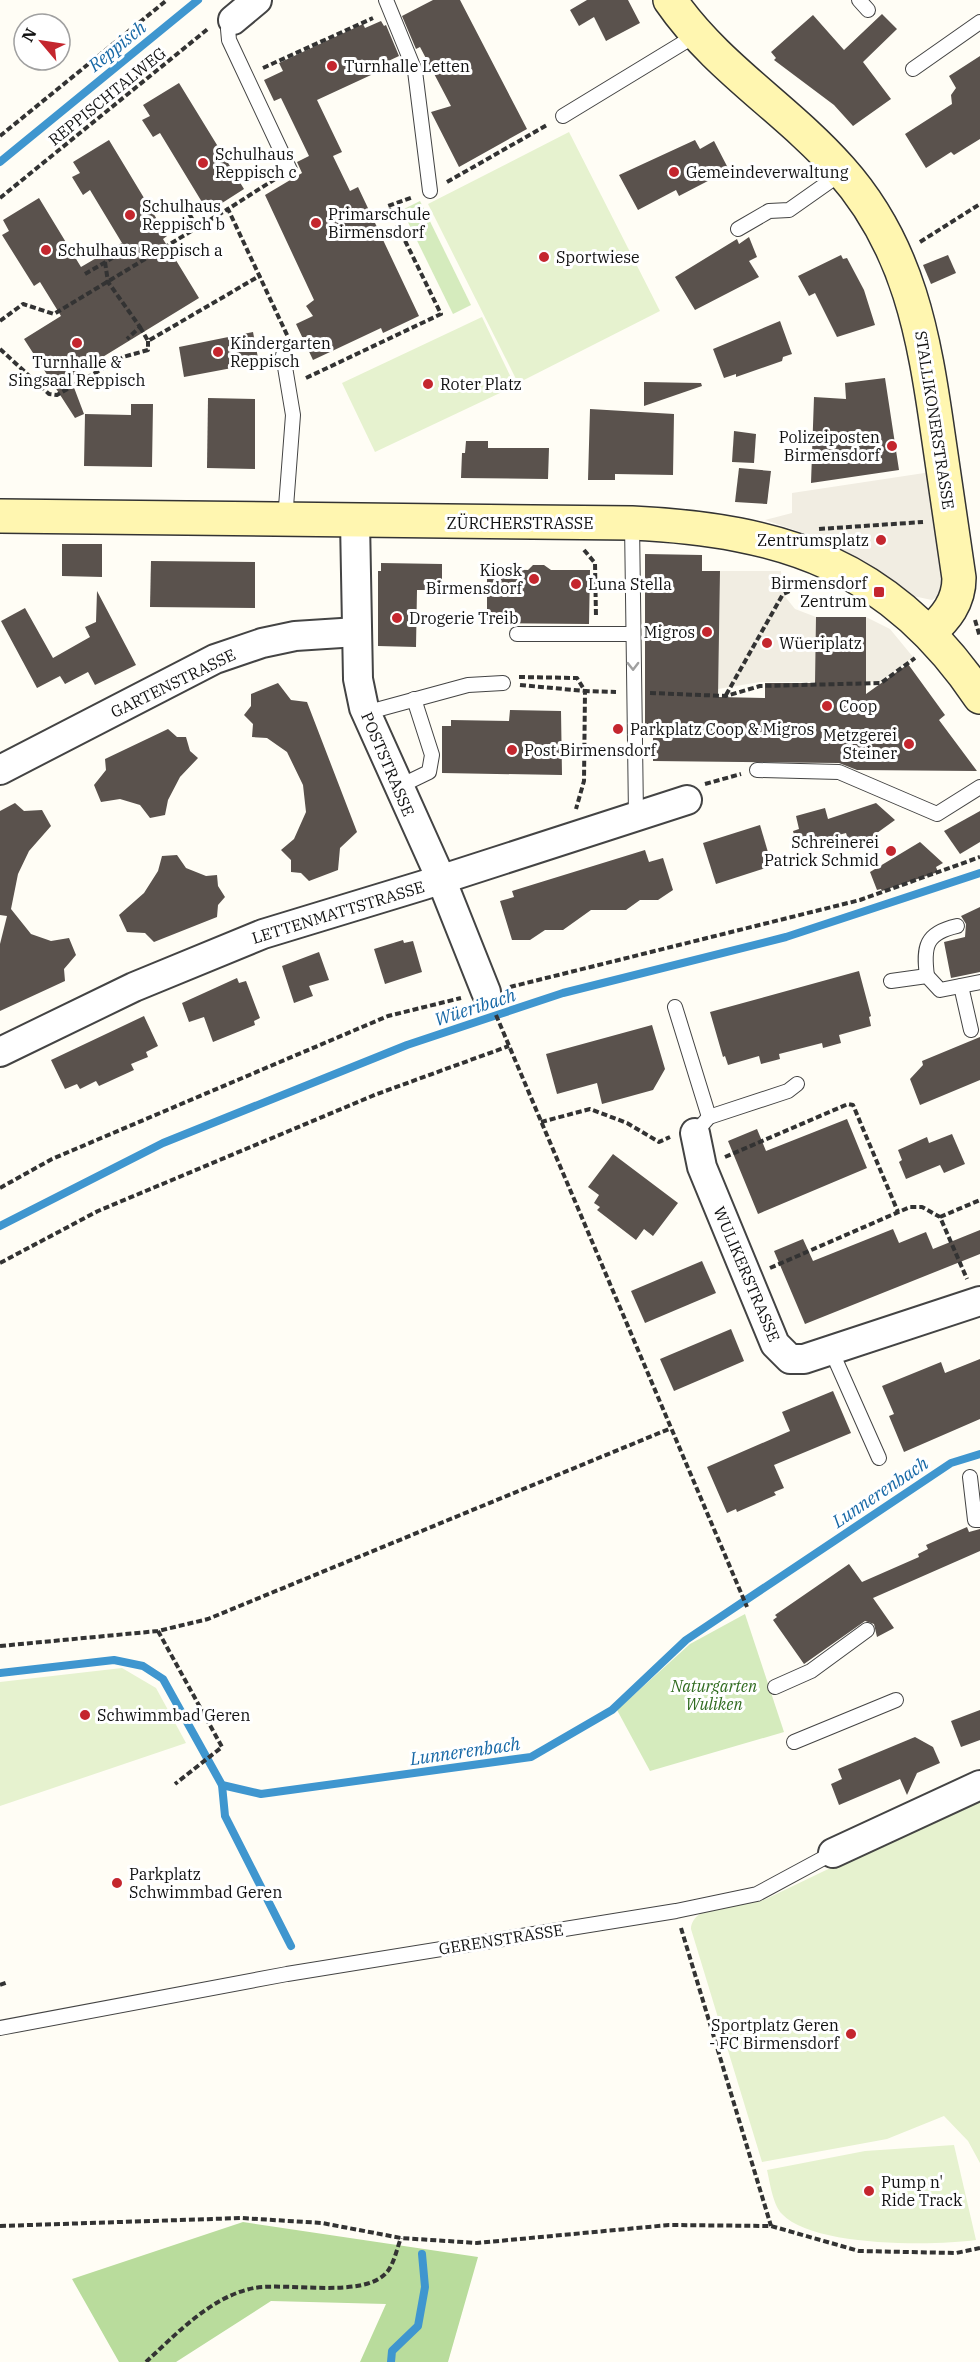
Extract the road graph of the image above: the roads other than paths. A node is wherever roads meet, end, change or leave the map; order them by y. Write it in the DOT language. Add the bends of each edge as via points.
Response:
graph roads {
  1 [pos="257,0"];
  2 [pos="670,0"];
  3 [pos="388,5"];
  4 [pos="233,20"];
  5 [pos="980,22"];
  6 [pos="695,32"];
  7 [pos="914,69"];
  8 [pos="563,116"];
  9 [pos="290,170"];
  10 [pos="843,172"];
  11 [pos="430,191"];
  12 [pos="738,229"];
  13 [pos="283,355"];
  14 [pos="0,516"];
  15 [pos="285,520"];
  16 [pos="356,521"];
  17 [pos="632,523"];
  18 [pos="357,632"];
  19 [pos="929,633"];
  20 [pos="517,634"];
  21 [pos="632,634"];
  22 [pos="504,684"];
  23 [pos="980,697"];
  24 [pos="414,699"];
  25 [pos="365,713"];
  26 [pos="0,770"];
  27 [pos="757,770"];
  28 [pos="398,787"];
  29 [pos="980,787"];
  30 [pos="687,800"];
  31 [pos="636,815"];
  32 [pos="441,879"];
  33 [pos="957,926"];
  34 [pos="927,976"];
  35 [pos="891,981"];
  36 [pos="980,982"];
  37 [pos="961,986"];
  38 [pos="497,990"];
  39 [pos="675,1007"];
  40 [pos="971,1030"];
  41 [pos="0,1052"];
  42 [pos="797,1084"];
  43 [pos="702,1125"];
  44 [pos="978,1302"];
  45 [pos="831,1350"];
  46 [pos="879,1458"];
  47 [pos="970,1477"];
  48 [pos="980,1520"];
  49 [pos="867,1630"];
  50 [pos="775,1687"];
  51 [pos="896,1700"];
  52 [pos="794,1742"];
  53 [pos="980,1785"];
  54 [pos="833,1853"];
  55 [pos="0,2028"];
  1 -- 4 [label="street"];
  2 -- 6 [label="main road, STALLIKONERSTRASSE"];
  3 -- 11 [label="lane" via="415,71"];
  4 -- 9 [label="lane" via="228,29 229,40"];
  5 -- 7 [label="lane"];
  6 -- 8 [label="lane"];
  6 -- 10 [label="main road, STALLIKONERSTRASSE" via="736,75 808,134"];
  10 -- 12 [label="lane" via="789,210 769,211"];
  10 -- 19 [label="main road, STALLIKONERSTRASSE" via="872,211 895,253 926,350 959,578 955,601"];
  13 -- 15 [label="lane" via="293,415"];
  14 -- 15 [label="main road, ZÜRCHERSTRASSE"];
  15 -- 16 [label="main road, ZÜRCHERSTRASSE"];
  16 -- 17 [label="main road, ZÜRCHERSTRASSE"];
  16 -- 18 [label="street, POSTSTRASSE"];
  17 -- 19 [label="main road, ZÜRCHERSTRASSE" via="750,535 806,552 860,580"];
  17 -- 21 [label="lane"];
  18 -- 25 [label="street, POSTSTRASSE" via="358,680"];
  18 -- 26 [label="street, GARTENSTRASSE" via="295,636 215,659"];
  19 -- 23 [label="main road, ZÜRCHERSTRASSE"];
  20 -- 21 [label="lane"];
  21 -- 31 [label="lane, one-way"];
  22 -- 24 [label="lane" via="468,685"];
  24 -- 25 [label="lane"];
  24 -- 28 [label="lane" via="432,755 429,772"];
  25 -- 28 [label="street, POSTSTRASSE"];
  27 -- 29 [label="lane" via="839,772 937,814"];
  28 -- 32 [label="street, POSTSTRASSE"];
  30 -- 31 [label="street, LETTENMATTSTRASSE"];
  31 -- 32 [label="street, LETTENMATTSTRASSE"];
  32 -- 38 [label="street, POSTSTRASSE"];
  32 -- 41 [label="street, LETTENMATTSTRASSE" via="263,934 135,987"];
  33 -- 34 [label="lane" via="936,933 928,941"];
  34 -- 35 [label="lane"];
  34 -- 37 [label="lane" via="940,990"];
  36 -- 37 [label="lane"];
  37 -- 40 [label="lane"];
  39 -- 43 [label="lane"];
  42 -- 43 [label="lane"];
  43 -- 45 [label="street, WULIKERSTRASSE" via="702,1167 776,1344 790,1359 804,1359"];
  44 -- 45 [label="street, WULIKERSTRASSE"];
  45 -- 46 [label="lane"];
  47 -- 48 [label="lane" via="975,1520"];
  49 -- 50 [label="lane" via="811,1671"];
  51 -- 52 [label="lane"];
  53 -- 54 [label="street, GERENSTRASSE"];
  54 -- 55 [label="lane, GERENSTRASSE" via="757,1894 676,1911 287,1974"];
}
